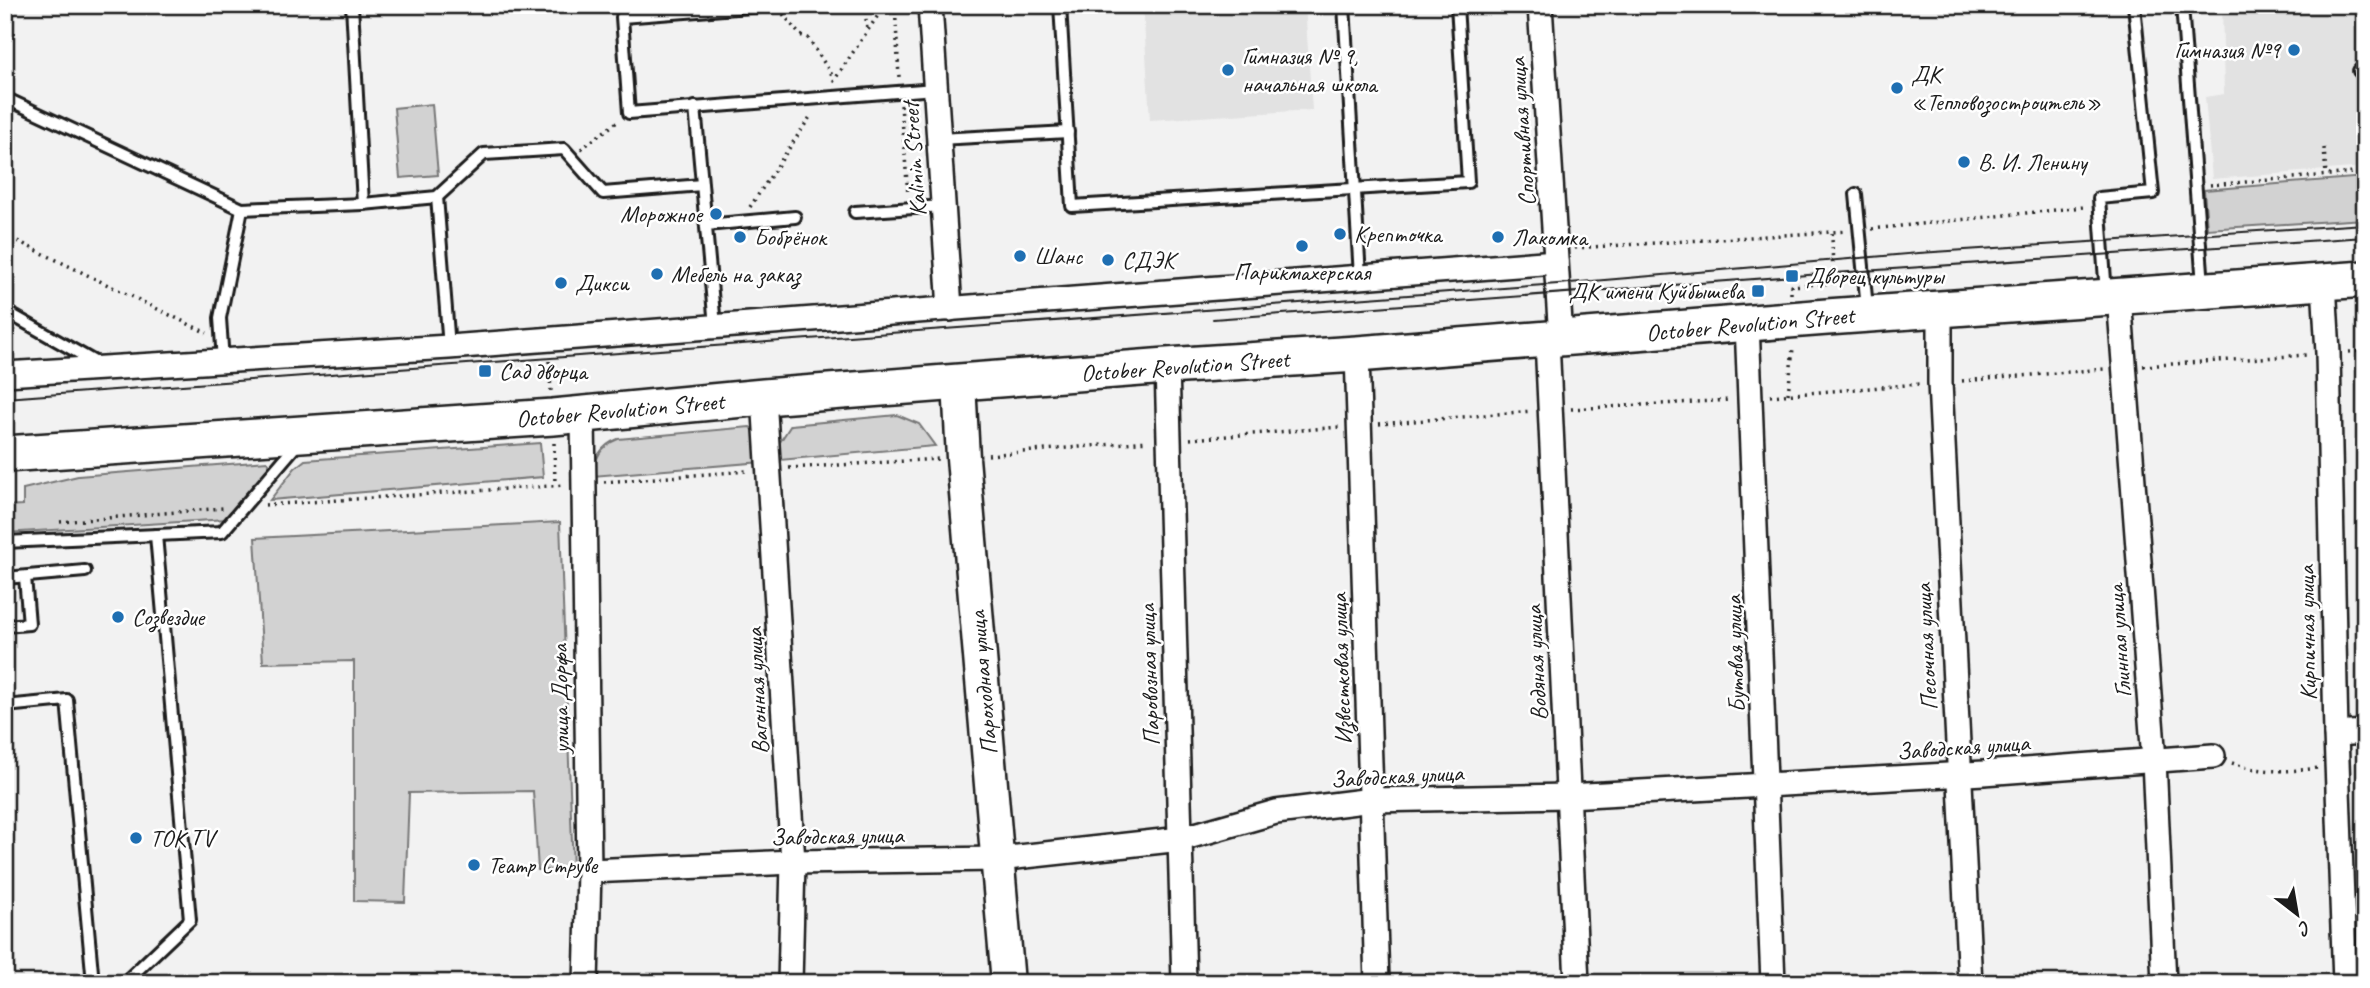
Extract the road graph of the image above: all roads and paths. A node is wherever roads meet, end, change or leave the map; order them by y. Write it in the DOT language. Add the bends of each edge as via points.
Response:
graph roads {
  1 [pos="352,5"];
  2 [pos="774,5"];
  3 [pos="782,5"];
  4 [pos="865,5"];
  5 [pos="930,5"];
  6 [pos="1060,5"];
  7 [pos="1344,5"];
  8 [pos="1457,5"];
  9 [pos="1540,5"];
  10 [pos="2134,5"];
  11 [pos="2192,5"];
  12 [pos="2182,9"];
  13 [pos="867,31"];
  14 [pos="835,79"];
  15 [pos="935,89"];
  16 [pos="5,98"];
  17 [pos="695,107"];
  18 [pos="629,113"];
  19 [pos="1068,132"];
  20 [pos="939,139"];
  21 [pos="2324,148"];
  22 [pos="570,156"];
  23 [pos="2365,172"];
  24 [pos="2326,175"];
  25 [pos="702,185"];
  26 [pos="2195,186"];
  27 [pos="1355,189"];
  28 [pos="1856,194"];
  29 [pos="437,197"];
  30 [pos="363,204"];
  31 [pos="943,206"];
  32 [pos="242,209"];
  33 [pos="855,212"];
  34 [pos="795,217"];
  35 [pos="706,225"];
  36 [pos="5,235"];
  37 [pos="1556,262"];
  38 [pos="1360,277"];
  39 [pos="2365,279"];
  40 [pos="2324,282"];
  41 [pos="2203,291"];
  42 [pos="2113,297"];
  43 [pos="950,309"];
  44 [pos="1940,309"];
  45 [pos="5,311"];
  46 [pos="1867,314"];
  47 [pos="1747,323"];
  48 [pos="715,326"];
  49 [pos="548,339"];
  50 [pos="1554,340"];
  51 [pos="449,347"];
  52 [pos="223,350"];
  53 [pos="1357,354"];
  54 [pos="1167,366"];
  55 [pos="105,367"];
  56 [pos="5,374"];
  57 [pos="959,383"];
  58 [pos="551,397"];
  59 [pos="764,397"];
  60 [pos="583,415"];
  61 [pos="305,434"];
  62 [pos="554,443"];
  63 [pos="5,454"];
  64 [pos="555,485"];
  65 [pos="156,535"];
  66 [pos="5,542"];
  67 [pos="85,571"];
  68 [pos="25,577"];
  69 [pos="5,578"];
  70 [pos="5,626"];
  71 [pos="5,706"];
  72 [pos="2365,732"];
  73 [pos="2336,734"];
  74 [pos="2213,756"];
  75 [pos="2154,760"];
  76 [pos="2337,766"];
  77 [pos="1958,775"];
  78 [pos="1766,785"];
  79 [pos="1568,796"];
  80 [pos="1372,800"];
  81 [pos="1181,839"];
  82 [pos="999,859"];
  83 [pos="793,862"];
  84 [pos="589,871"];
  85 [pos="93,983"];
  86 [pos="124,983"];
  87 [pos="586,983"];
  88 [pos="790,983"];
  89 [pos="1008,983"];
  90 [pos="1184,983"];
  91 [pos="1377,983"];
  92 [pos="1577,983"];
  93 [pos="1773,983"];
  94 [pos="1969,983"];
  95 [pos="2164,983"];
  96 [pos="2345,983"];
  1 -- 30 [label="lane"];
  2 -- 18 [label="lane" via="622,17"];
  3 -- 14 [label="path" via="783,14 808,38"];
  4 -- 13 [label="path"];
  5 -- 15 [label="street, Kalinin Street"];
  6 -- 19 [label="lane"];
  7 -- 27 [label="lane"];
  8 -- 27 [label="lane" via="1468,182"];
  9 -- 37 [label="street, Спортивная улица"];
  10 -- 42 [label="lane" via="2153,193 2099,198"];
  11 -- 12 [label="lane"];
  12 -- 26 [label="lane"];
  15 -- 17 [label="lane"];
  15 -- 20 [label="street, Kalinin Street"];
  16 -- 32 [label="lane"];
  17 -- 18 [label="lane"];
  17 -- 25 [label="lane"];
  18 -- 22 [label="path"];
  19 -- 20 [label="lane"];
  19 -- 27 [label="lane" via="1072,206"];
  20 -- 31 [label="street, Kalinin Street"];
  21 -- 24 [label="path"];
  22 -- 25 [label="lane" via="603,193"];
  22 -- 29 [label="lane" via="564,149 484,154"];
  23 -- 24 [label="path"];
  24 -- 26 [label="path"];
  25 -- 35 [label="lane"];
  26 -- 41 [label="lane"];
  27 -- 38 [label="lane"];
  28 -- 46 [label="lane"];
  29 -- 30 [label="lane"];
  29 -- 51 [label="lane"];
  30 -- 32 [label="lane"];
  31 -- 33 [label="lane"];
  31 -- 43 [label="street, Kalinin Street"];
  32 -- 52 [label="lane" via="220,318"];
  34 -- 35 [label="lane"];
  35 -- 48 [label="lane"];
  36 -- 52 [label="path"];
  37 -- 38 [label="street"];
  37 -- 50 [label="street, Спортивная улица"];
  38 -- 43 [label="street"];
  39 -- 40 [label="main road, October Revolution Street"];
  40 -- 41 [label="main road, October Revolution Street"];
  40 -- 73 [label="street, Кирпичная улица"];
  41 -- 42 [label="main road, October Revolution Street"];
  42 -- 44 [label="main road, October Revolution Street"];
  42 -- 75 [label="street, Глинная улица"];
  43 -- 48 [label="street"];
  44 -- 46 [label="main road, October Revolution Street"];
  44 -- 77 [label="street, Песочная улица"];
  45 -- 55 [label="lane"];
  46 -- 47 [label="main road, October Revolution Street"];
  47 -- 50 [label="main road, October Revolution Street"];
  47 -- 78 [label="street, Бутовая улица"];
  48 -- 49 [label="street"];
  49 -- 51 [label="street"];
  49 -- 58 [label="path"];
  50 -- 53 [label="main road, October Revolution Street"];
  50 -- 79 [label="street, Водяная улица"];
  51 -- 52 [label="street"];
  52 -- 55 [label="street"];
  53 -- 54 [label="main road, October Revolution Street"];
  53 -- 80 [label="street, Известковая улица"];
  54 -- 57 [label="main road, October Revolution Street"];
  54 -- 81 [label="street, Паровозная улица"];
  55 -- 56 [label="street"];
  57 -- 59 [label="main road, October Revolution Street"];
  57 -- 82 [label="main road, Пароходная улица"];
  59 -- 60 [label="main road, October Revolution Street"];
  59 -- 83 [label="street, Вагонная улица"];
  60 -- 61 [label="main road, October Revolution Street"];
  60 -- 84 [label="street, улица Дорфа"];
  61 -- 63 [label="main road, October Revolution Street"];
  61 -- 65 [label="lane" via="222,532"];
  62 -- 64 [label="path"];
  65 -- 66 [label="lane"];
  65 -- 86 [label="lane" via="190,920"];
  67 -- 68 [label="lane"];
  68 -- 69 [label="lane"];
  68 -- 70 [label="lane" via="29,624"];
  71 -- 85 [label="lane" via="67,700"];
  72 -- 73 [label="street"];
  73 -- 76 [label="street, Кирпичная улица"];
  74 -- 75 [label="street, Заводская улица"];
  74 -- 76 [label="path" via="2249,769 2282,772"];
  75 -- 77 [label="street, Заводская улица"];
  75 -- 95 [label="street, Глинная улица"];
  76 -- 96 [label="street, Кирпичная улица"];
  77 -- 78 [label="street, Заводская улица"];
  77 -- 94 [label="street, Песочная улица"];
  78 -- 79 [label="street, Заводская улица"];
  78 -- 93 [label="street, Бутовая улица"];
  79 -- 80 [label="street, Заводская улица"];
  79 -- 92 [label="street, Водяная улица"];
  80 -- 81 [label="street, Заводская улица" via="1276,812"];
  80 -- 91 [label="street, Известковая улица"];
  81 -- 82 [label="street, Заводская улица"];
  81 -- 90 [label="street, Паровозная улица"];
  82 -- 83 [label="street, Заводская улица"];
  82 -- 89 [label="main road, Пароходная улица"];
  83 -- 84 [label="street, Заводская улица"];
  83 -- 88 [label="street, Вагонная улица"];
  84 -- 87 [label="street, улица Дорфа"];
}
